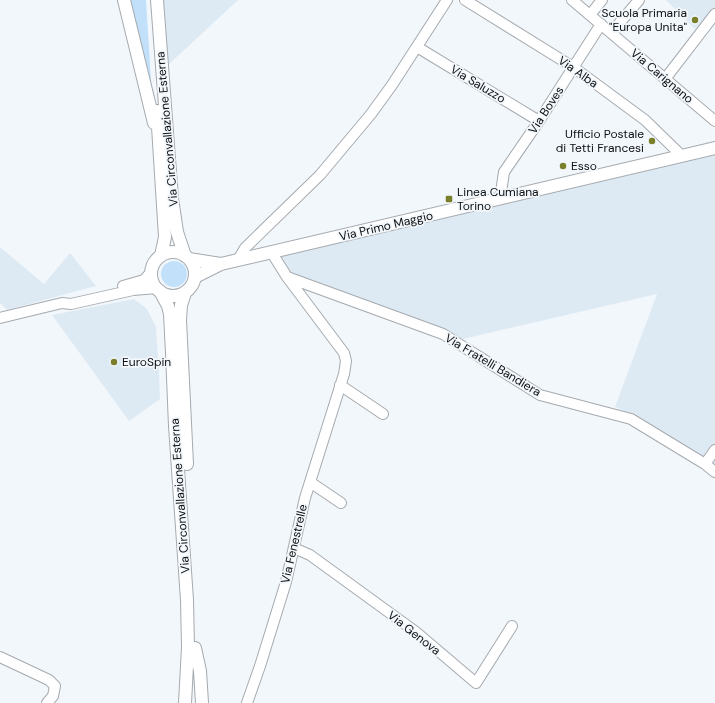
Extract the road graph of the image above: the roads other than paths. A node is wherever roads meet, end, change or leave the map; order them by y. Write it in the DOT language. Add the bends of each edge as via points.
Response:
graph roads {
  1 [pos="124,0"];
  2 [pos="447,0"];
  3 [pos="466,0"];
  4 [pos="572,0"];
  5 [pos="602,0"];
  6 [pos="639,0"];
  7 [pos="156,2"];
  8 [pos="715,14"];
  9 [pos="590,15"];
  10 [pos="601,24"];
  11 [pos="611,33"];
  12 [pos="417,47"];
  13 [pos="573,67"];
  14 [pos="665,79"];
  15 [pos="539,121"];
  16 [pos="715,121"];
  17 [pos="163,139"];
  18 [pos="715,148"];
  19 [pos="682,156"];
  20 [pos="500,199"];
  21 [pos="272,253"];
  22 [pos="161,256"];
  23 [pos="187,257"];
  24 [pos="238,260"];
  25 [pos="221,264"];
  26 [pos="152,271"];
  27 [pos="195,277"];
  28 [pos="287,277"];
  29 [pos="158,289"];
  30 [pos="185,293"];
  31 [pos="62,303"];
  32 [pos="0,318"];
  33 [pos="340,385"];
  34 [pos="383,414"];
  35 [pos="715,450"];
  36 [pos="705,464"];
  37 [pos="715,472"];
  38 [pos="310,482"];
  39 [pos="341,503"];
  40 [pos="294,548"];
  41 [pos="512,626"];
  42 [pos="195,648"];
  43 [pos="0,657"];
  44 [pos="47,703"];
  45 [pos="184,703"];
  46 [pos="192,703"];
  47 [pos="202,703"];
  48 [pos="247,703"];
  1 -- 17 [label="main road" via="149,106"];
  2 -- 12 [label="street"];
  3 -- 13 [label="street, Via Alba"];
  4 -- 9 [label="street, Via Carignano"];
  5 -- 9 [label="street"];
  6 -- 11 [label="street"];
  7 -- 17 [label="main road, Via Circonvallazione Esterna"];
  8 -- 14 [label="street"];
  9 -- 10 [label="street, Via Carignano"];
  10 -- 11 [label="street, Via Carignano"];
  10 -- 13 [label="street, Via Boves"];
  11 -- 14 [label="street, Via Carignano"];
  12 -- 15 [label="street, Via Saluzzo"];
  12 -- 24 [label="street" via="371,114 320,175 245,248"];
  13 -- 15 [label="street, Via Boves"];
  13 -- 19 [label="street, Via Alba" via="645,120"];
  14 -- 16 [label="street, Via Carignano"];
  15 -- 20 [label="street, Via Boves" via="504,172"];
  17 -- 22 [label="main road, Via Circonvallazione Esterna" via="165,237"];
  17 -- 23 [label="main road, Via Circonvallazione Esterna" via="177,232"];
  18 -- 19 [label="main road, Via Primo Maggio"];
  19 -- 20 [label="main road, Via Primo Maggio"];
  20 -- 21 [label="main road, Via Primo Maggio"];
  21 -- 24 [label="main road, Via Primo Maggio"];
  21 -- 28 [label="street, Via Fenestrelle"];
  22 -- 23 [label="main road" via="174,252"];
  22 -- 26 [label="main road"];
  23 -- 25 [label="main road, Via Primo Maggio"];
  23 -- 27 [label="main road" via="195,269"];
  24 -- 25 [label="main road, Via Primo Maggio"];
  25 -- 27 [label="main road, Via Primo Maggio"];
  26 -- 29 [label="main road" via="152,279"];
  26 -- 31 [label="street" via="144,280 68,299"];
  27 -- 30 [label="main road" via="193,284"];
  28 -- 33 [label="street, Via Fenestrelle" via="344,353 346,361"];
  28 -- 36 [label="street, Via Fratelli Bandiera" via="443,334 540,395 631,419"];
  29 -- 30 [label="main road" via="173,296"];
  29 -- 31 [label="street" via="133,290 71,304"];
  29 -- 45 [label="main road, Via Circonvallazione Esterna" via="170,314 187,600 188,647"];
  30 -- 42 [label="main road, Via Circonvallazione Esterna" via="180,320 195,600"];
  31 -- 32 [label="street"];
  33 -- 34 [label="street"];
  33 -- 38 [label="street, Via Fenestrelle"];
  35 -- 36 [label="street"];
  36 -- 37 [label="street, Via Fratelli Bandiera"];
  38 -- 39 [label="street"];
  38 -- 40 [label="street, Via Fenestrelle"];
  40 -- 41 [label="street, Via Genova" via="310,555 416,632 476,683"];
  40 -- 48 [label="street, Via Fenestrelle" via="286,582"];
  42 -- 46 [label="main road, Via Circonvallazione Esterna"];
  42 -- 47 [label="main road" via="200,671"];
  43 -- 44 [label="street" via="49,680 55,686 53,696"];
}
